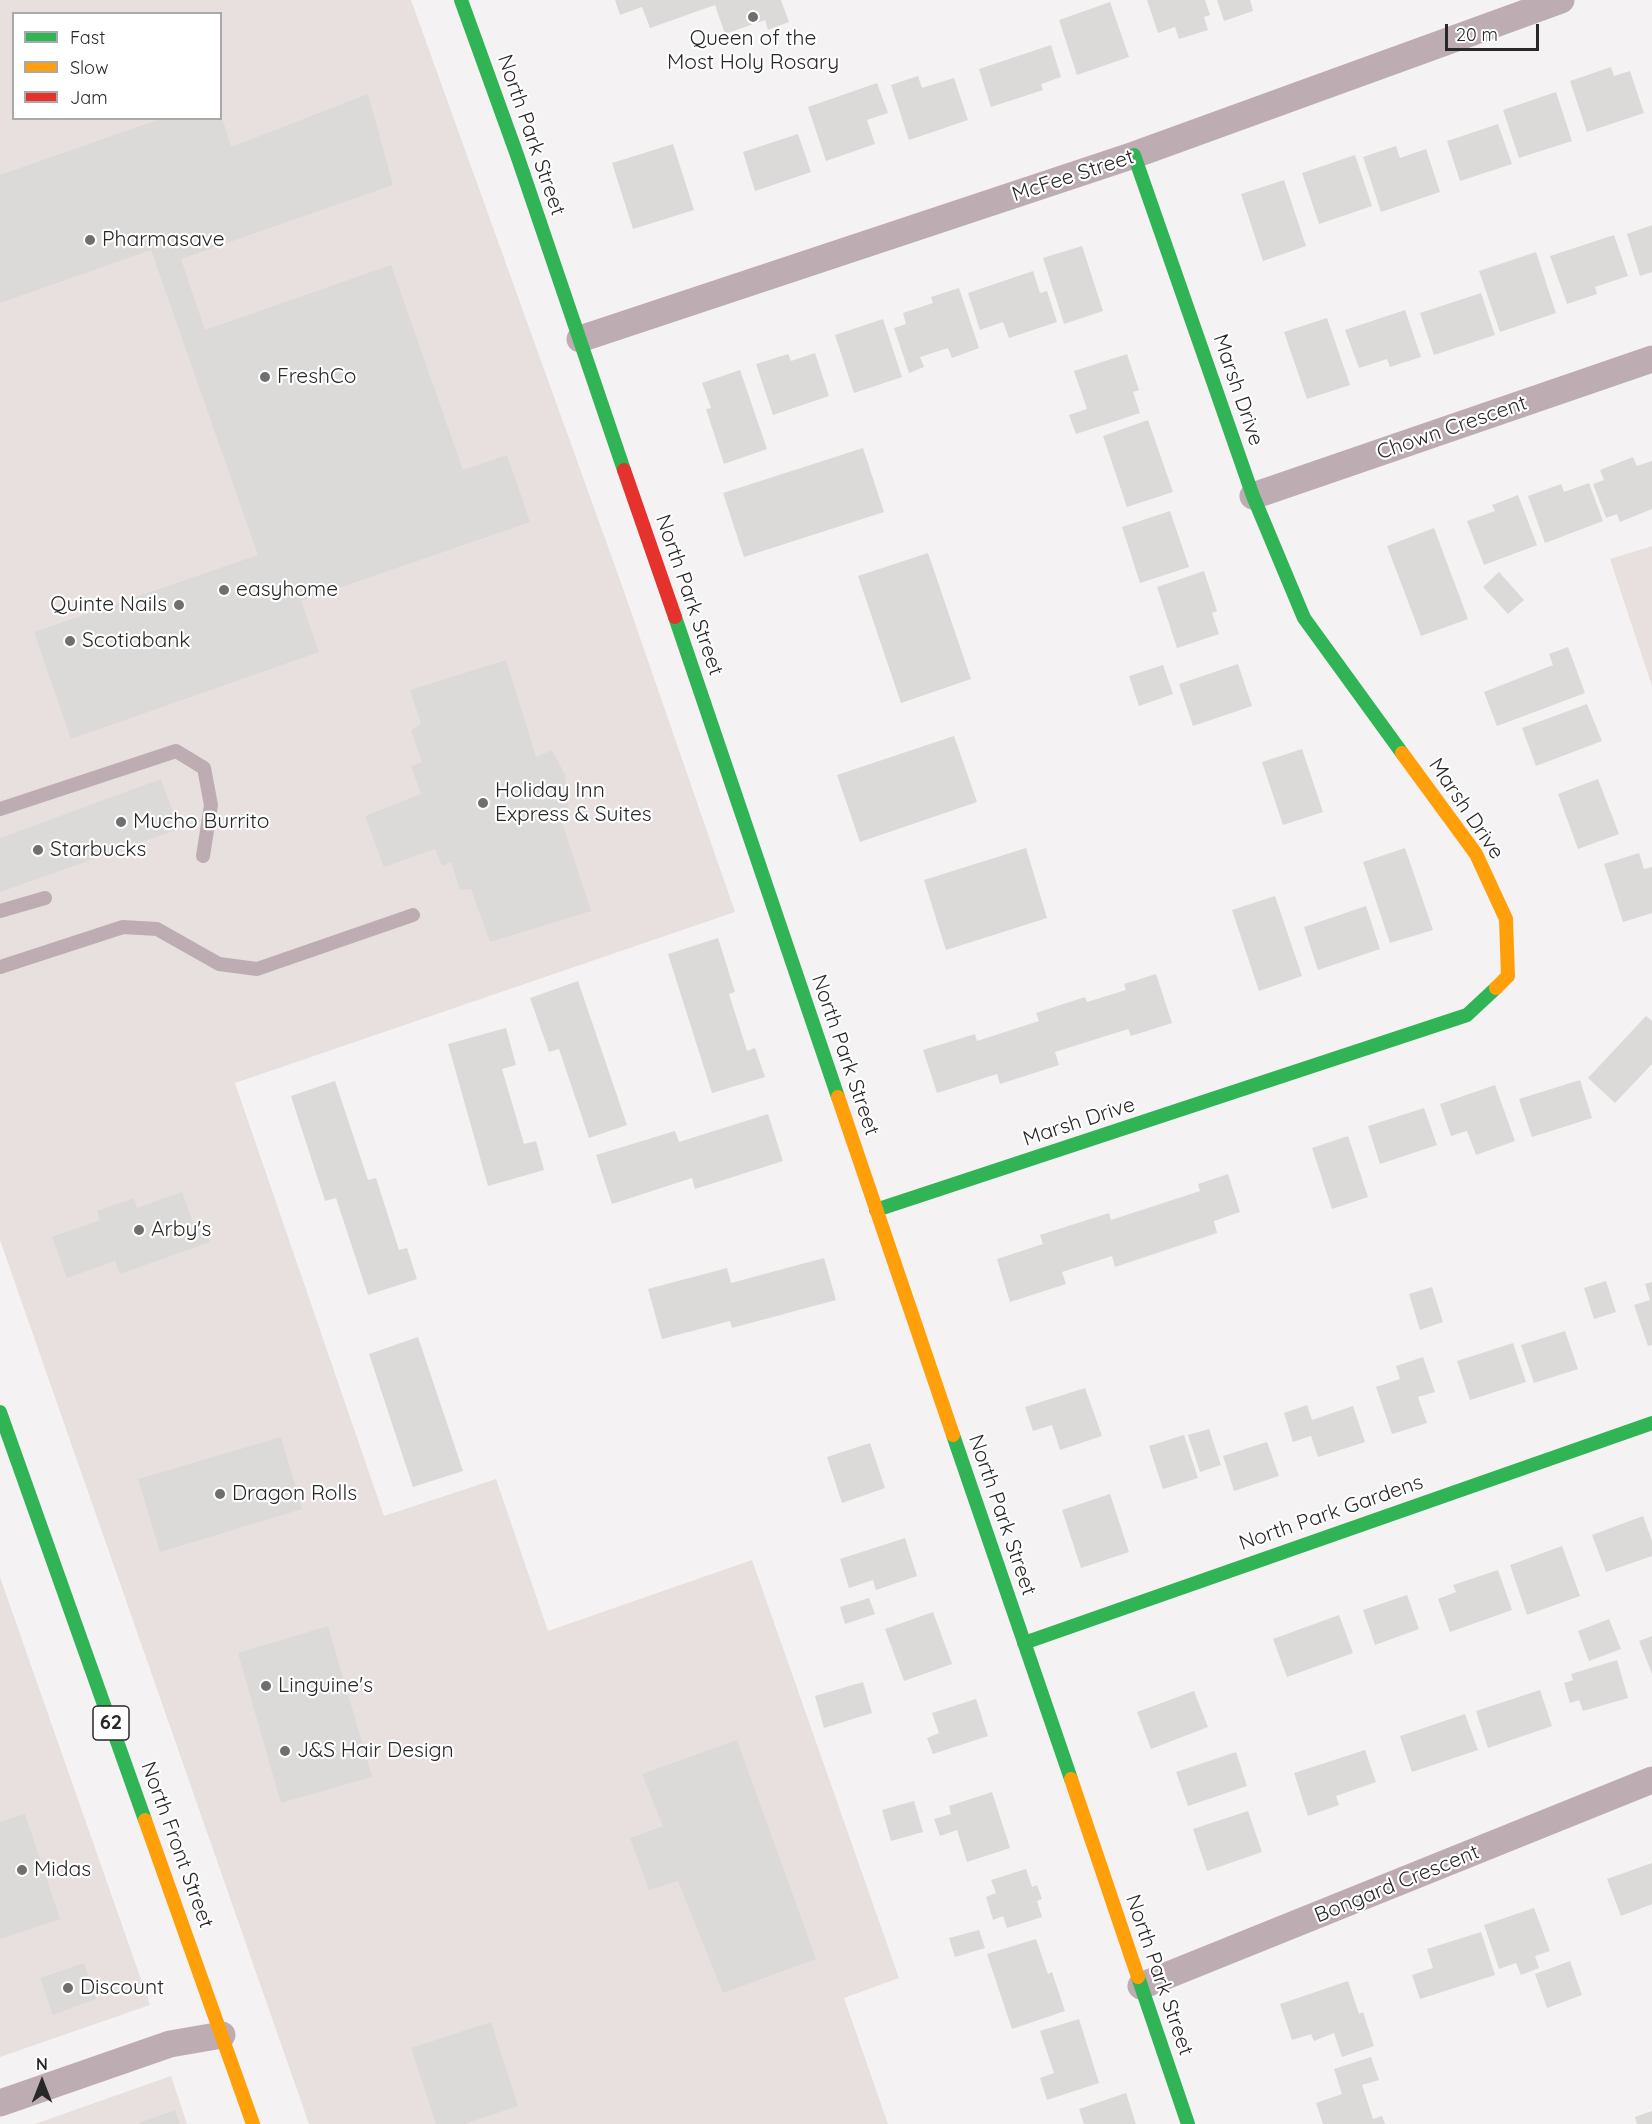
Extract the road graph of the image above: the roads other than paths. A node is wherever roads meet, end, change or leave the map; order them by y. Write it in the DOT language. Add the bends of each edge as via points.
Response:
graph roads {
  1 [pos="461,0"];
  2 [pos="1561,0"];
  3 [pos="1134,155"];
  4 [pos="580,339"];
  5 [pos="1652,359"];
  6 [pos="1253,496"];
  7 [pos="0,808"];
  8 [pos="203,856"];
  9 [pos="45,898"];
  10 [pos="0,911"];
  11 [pos="413,915"];
  12 [pos="0,967"];
  13 [pos="876,1210"];
  14 [pos="0,1412"];
  15 [pos="1652,1423"];
  16 [pos="1024,1643"];
  17 [pos="1652,1780"];
  18 [pos="1141,1986"];
  19 [pos="222,2034"];
  20 [pos="0,2103"];
  21 [pos="254,2124"];
  22 [pos="1188,2124"];
  1 -- 4 [label="street, North Park Street"];
  2 -- 3 [label="street, McFee Street"];
  3 -- 4 [label="street, McFee Street"];
  3 -- 6 [label="street, Marsh Drive"];
  4 -- 13 [label="street, North Park Street"];
  5 -- 6 [label="street, Chown Crescent"];
  6 -- 13 [label="street, Marsh Drive" via="1304,618 1476,854 1506,919 1508,976 1467,1015"];
  7 -- 8 [label="lane" via="176,751 204,768 211,805"];
  9 -- 10 [label="lane"];
  11 -- 12 [label="lane" via="257,969 219,964 157,929 123,927"];
  13 -- 16 [label="street, North Park Street"];
  14 -- 19 [label="street, North Front Street / 62"];
  15 -- 16 [label="street, North Park Gardens"];
  16 -- 18 [label="street, North Park Street"];
  17 -- 18 [label="street, Bongard Crescent"];
  18 -- 22 [label="street, North Park Street"];
  19 -- 20 [label="street" via="170,2044"];
  19 -- 21 [label="street, North Front Street / 62"];
}
